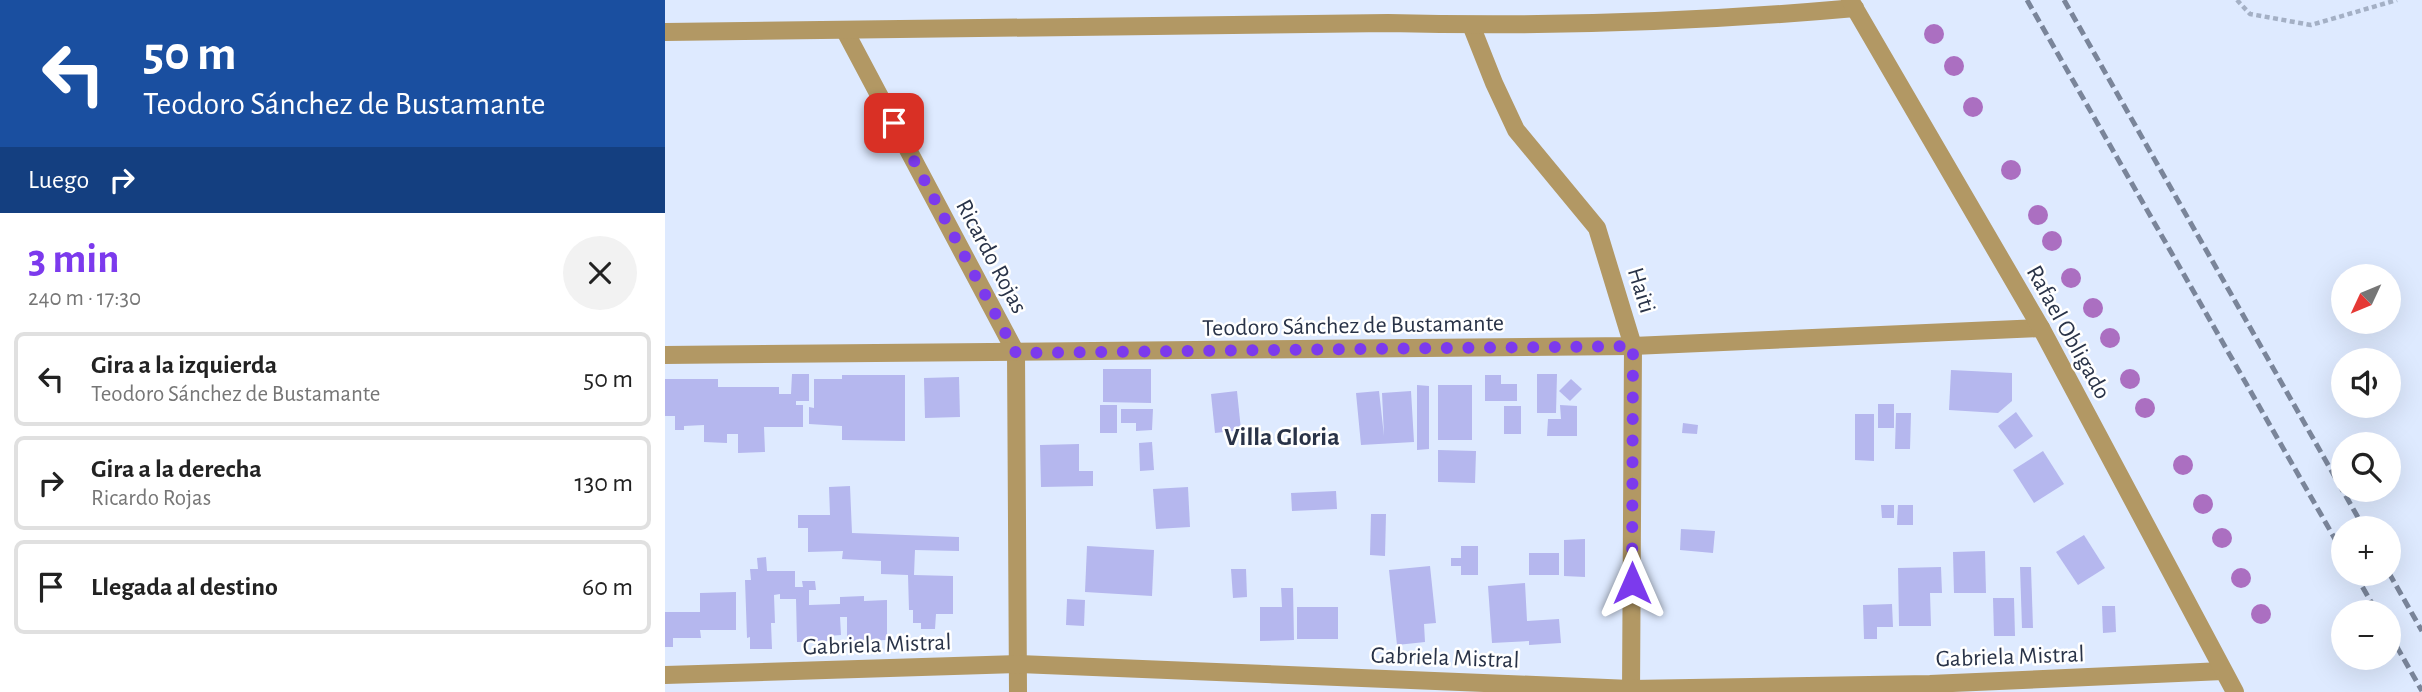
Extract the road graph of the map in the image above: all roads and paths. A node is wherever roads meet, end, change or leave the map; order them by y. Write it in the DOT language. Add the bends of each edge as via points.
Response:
graph roads {
  1 [pos="2237,0"];
  2 [pos="2397,0"];
  3 [pos="1852,4"];
  4 [pos="1471,25"];
  5 [pos="845,31"];
  6 [pos="665,32"];
  7 [pos="2041,328"];
  8 [pos="1633,346"];
  9 [pos="1016,353"];
  10 [pos="665,355"];
  11 [pos="1019,664"];
  12 [pos="2223,671"];
  13 [pos="665,675"];
  14 [pos="1631,690"];
  15 [pos="1019,692"];
  16 [pos="2235,692"];
  1 -- 2 [label="path" via="2251,14 2311,25"];
  3 -- 4 [label="street" via="1763,17"];
  3 -- 7 [label="street, Rafael Obligado"];
  4 -- 5 [label="street"];
  4 -- 8 [label="street, Haiti" via="1516,130 1597,228"];
  5 -- 6 [label="street"];
  5 -- 9 [label="street, Ricardo Rojas"];
  7 -- 8 [label="street, Teodoro Sánchez de Bustamante"];
  7 -- 12 [label="street, Rafael Obligado"];
  8 -- 9 [label="street, Teodoro Sánchez de Bustamante"];
  8 -- 14 [label="street, Haiti"];
  9 -- 10 [label="street, Teodoro Sánchez de Bustamante"];
  9 -- 11 [label="street, Ricardo Rojas"];
  11 -- 13 [label="street, Gabriela Mistral"];
  11 -- 14 [label="street, Gabriela Mistral"];
  11 -- 15 [label="street, Ricardo Rojas"];
  12 -- 14 [label="street, Gabriela Mistral" via="1930,684"];
  12 -- 16 [label="street, Rafael Obligado"];
}
